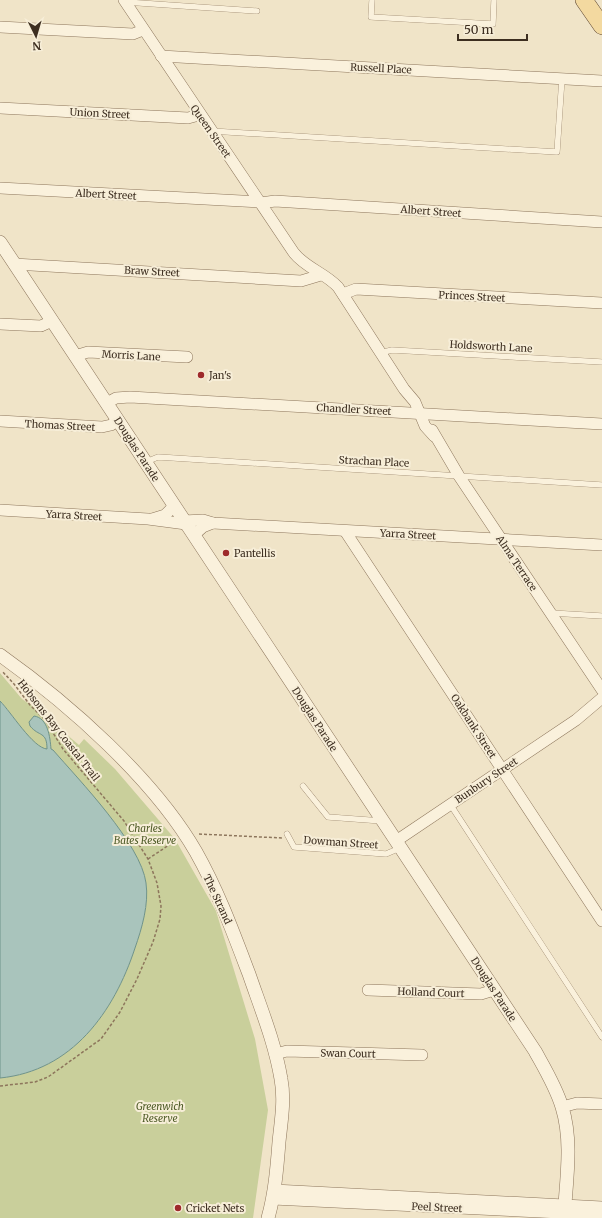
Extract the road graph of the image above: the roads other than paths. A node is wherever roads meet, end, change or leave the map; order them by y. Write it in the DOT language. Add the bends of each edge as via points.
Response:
graph roads {
  1 [pos="372,0"];
  2 [pos="494,0"];
  3 [pos="584,0"];
  4 [pos="124,1"];
  5 [pos="256,11"];
  6 [pos="602,26"];
  7 [pos="0,27"];
  8 [pos="143,30"];
  9 [pos="161,56"];
  10 [pos="562,78"];
  11 [pos="602,81"];
  12 [pos="0,108"];
  13 [pos="199,115"];
  14 [pos="211,131"];
  15 [pos="0,188"];
  16 [pos="260,202"];
  17 [pos="602,222"];
  18 [pos="0,242"];
  19 [pos="300,261"];
  20 [pos="14,264"];
  21 [pos="321,275"];
  22 [pos="289,278"];
  23 [pos="343,294"];
  24 [pos="602,303"];
  25 [pos="52,321"];
  26 [pos="0,324"];
  27 [pos="380,352"];
  28 [pos="76,356"];
  29 [pos="187,357"];
  30 [pos="602,362"];
  31 [pos="106,403"];
  32 [pos="420,413"];
  33 [pos="118,420"];
  34 [pos="0,421"];
  35 [pos="602,424"];
  36 [pos="146,462"];
  37 [pos="459,476"];
  38 [pos="602,485"];
  39 [pos="174,506"];
  40 [pos="0,510"];
  41 [pos="148,519"];
  42 [pos="185,522"];
  43 [pos="213,523"];
  44 [pos="345,531"];
  45 [pos="194,535"];
  46 [pos="501,540"];
  47 [pos="602,545"];
  48 [pos="551,614"];
  49 [pos="602,616"];
  50 [pos="0,655"];
  51 [pos="602,690"];
  52 [pos="602,698"];
  53 [pos="602,707"];
  54 [pos="576,720"];
  55 [pos="502,769"];
  56 [pos="303,786"];
  57 [pos="450,804"];
  58 [pos="382,820"];
  59 [pos="288,836"];
  60 [pos="398,844"];
  61 [pos="602,921"];
  62 [pos="368,990"];
  63 [pos="494,990"];
  64 [pos="602,1037"];
  65 [pos="275,1054"];
  66 [pos="422,1055"];
  67 [pos="602,1104"];
  68 [pos="562,1107"];
  69 [pos="273,1194"];
  70 [pos="602,1207"];
  71 [pos="564,1212"];
  72 [pos="602,1215"];
  73 [pos="268,1218"];
  1 -- 2 [label="lane" via="371,17 493,24"];
  3 -- 6 [label="main road"];
  4 -- 5 [label="lane"];
  4 -- 8 [label="street, Queen Street"];
  7 -- 8 [label="street" via="133,34"];
  8 -- 9 [label="street, Queen Street"];
  9 -- 10 [label="street, Russell Place"];
  9 -- 13 [label="street, Queen Street"];
  10 -- 11 [label="street, Russell Place"];
  10 -- 14 [label="lane" via="557,152"];
  12 -- 13 [label="street, Union Street" via="188,118"];
  13 -- 14 [label="street, Queen Street"];
  14 -- 16 [label="street, Queen Street"];
  15 -- 16 [label="street, Albert Street"];
  16 -- 17 [label="street, Albert Street"];
  16 -- 19 [label="street, Queen Street"];
  18 -- 20 [label="street, Douglas Parade"];
  19 -- 21 [label="street, Alma Terrace"];
  19 -- 22 [label="street" via="300,274"];
  20 -- 22 [label="street, Braw Street"];
  20 -- 25 [label="street, Douglas Parade"];
  21 -- 22 [label="street, Braw Street" via="304,280"];
  21 -- 23 [label="street, Alma Terrace" via="334,282"];
  23 -- 24 [label="street, Princes Street" via="356,289"];
  23 -- 27 [label="street, Alma Terrace"];
  25 -- 26 [label="street" via="41,326"];
  25 -- 28 [label="street, Douglas Parade"];
  27 -- 30 [label="lane, Holdsworth Lane" via="392,350"];
  27 -- 32 [label="street, Alma Terrace"];
  28 -- 29 [label="street, Morris Lane" via="88,352"];
  28 -- 31 [label="street, Douglas Parade"];
  31 -- 32 [label="street, Chandler Street" via="116,398 130,397"];
  31 -- 33 [label="street, Douglas Parade"];
  32 -- 35 [label="street, Chandler Street"];
  32 -- 37 [label="street, Alma Terrace" via="425,426"];
  33 -- 34 [label="street, Thomas Street" via="102,427"];
  33 -- 36 [label="street, Douglas Parade"];
  36 -- 37 [label="lane, Strachan Place" via="158,457"];
  36 -- 39 [label="street, Douglas Parade"];
  37 -- 38 [label="lane, Strachan Place"];
  37 -- 46 [label="street, Alma Terrace"];
  39 -- 41 [label="street, Yarra Street" via="164,516"];
  39 -- 42 [label="street, Douglas Parade"];
  40 -- 41 [label="street, Yarra Street"];
  41 -- 42 [label="street, Yarra Street"];
  42 -- 43 [label="street, Yarra Street" via="203,520"];
  42 -- 45 [label="street, Douglas Parade"];
  43 -- 44 [label="street, Yarra Street"];
  43 -- 45 [label="street"];
  44 -- 46 [label="street, Yarra Street"];
  44 -- 55 [label="street, Oakbank Street"];
  45 -- 58 [label="street, Douglas Parade"];
  46 -- 47 [label="street, Yarra Street"];
  46 -- 48 [label="street, Alma Terrace"];
  48 -- 49 [label="lane"];
  48 -- 51 [label="street, Alma Terrace"];
  50 -- 65 [label="street, The Strand" via="82,720 142,781 179,827 204,868 228,918"];
  52 -- 54 [label="street, Bunbury Street"];
  53 -- 54 [label="street, Bunbury Street"];
  54 -- 55 [label="street, Bunbury Street"];
  55 -- 57 [label="street, Bunbury Street"];
  55 -- 61 [label="street, Oakbank Street"];
  56 -- 58 [label="lane" via="328,817"];
  57 -- 60 [label="street, Bunbury Street"];
  57 -- 64 [label="lane"];
  58 -- 60 [label="street, Douglas Parade"];
  59 -- 60 [label="lane, Dowman Street" via="294,847 386,854"];
  60 -- 63 [label="street, Douglas Parade"];
  62 -- 63 [label="street, Holland Court" via="481,994"];
  63 -- 68 [label="street, Douglas Parade" via="535,1051"];
  65 -- 66 [label="street, Swan Court" via="287,1051"];
  65 -- 69 [label="street, The Strand" via="281,1081 282,1112"];
  67 -- 68 [label="street" via="577,1103"];
  68 -- 71 [label="street, Douglas Parade" via="568,1145"];
  69 -- 71 [label="street, Peel Street"];
  69 -- 73 [label="street, The Strand"];
  70 -- 71 [label="street, Peel Street"];
  71 -- 72 [label="street, Peel Street"];
}
